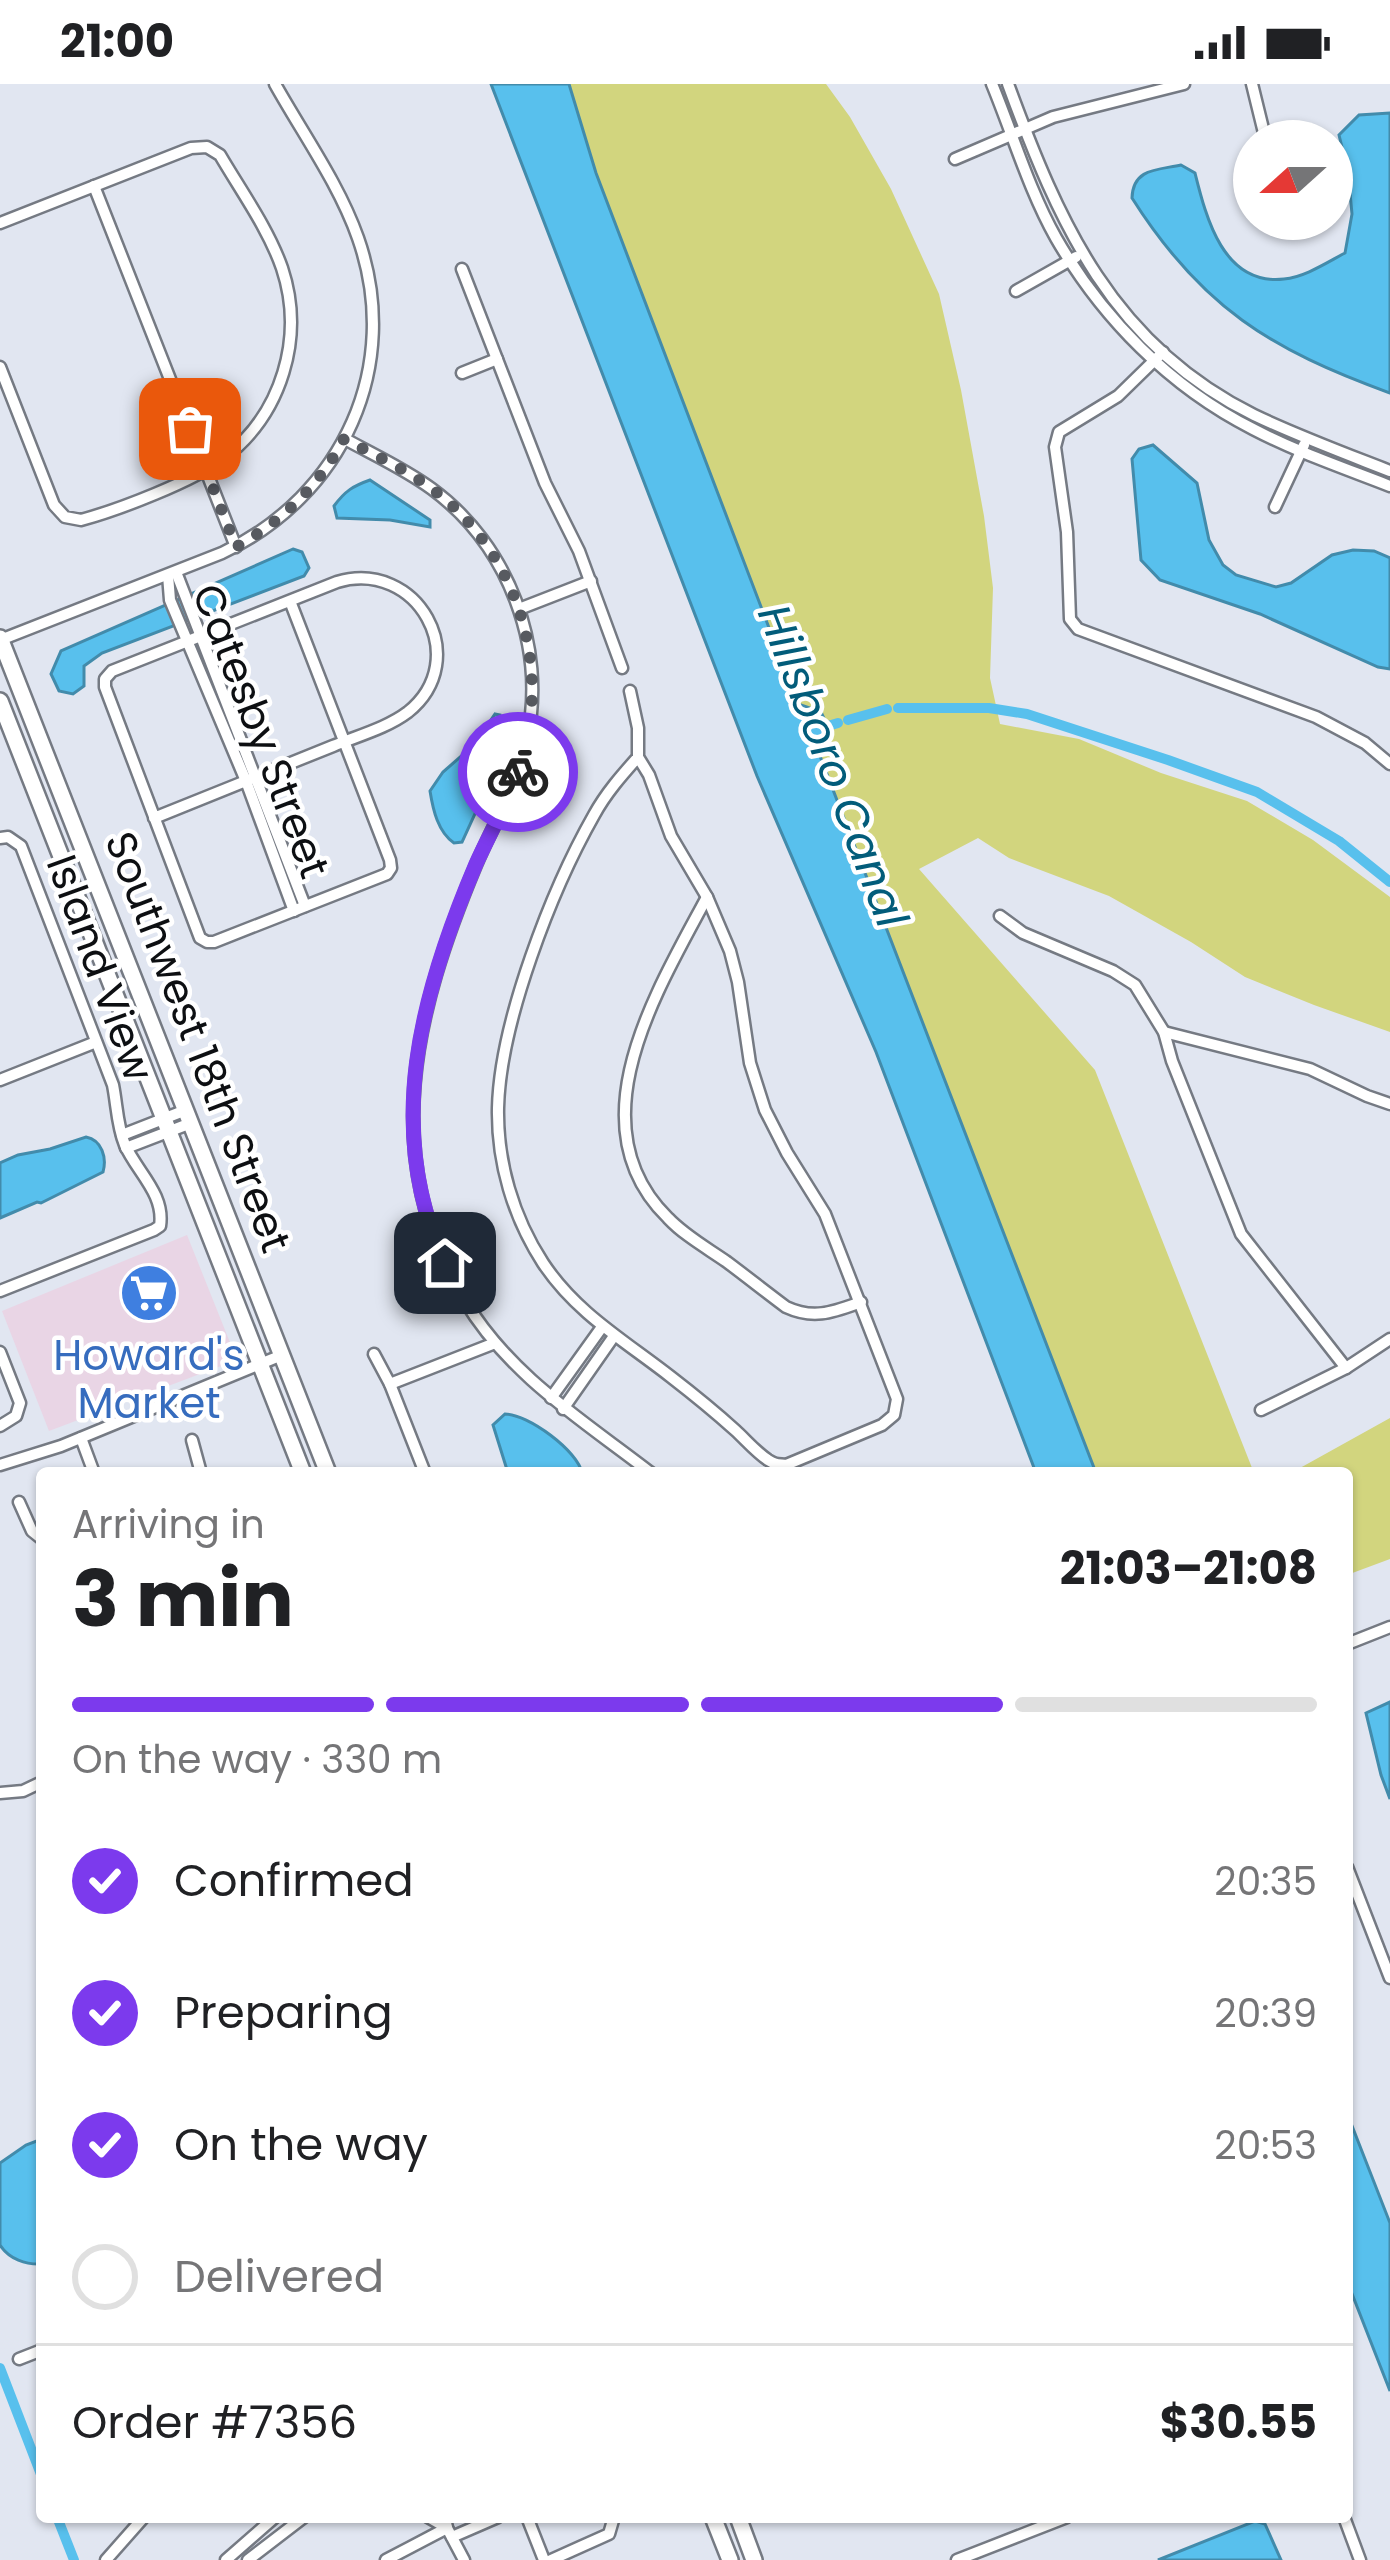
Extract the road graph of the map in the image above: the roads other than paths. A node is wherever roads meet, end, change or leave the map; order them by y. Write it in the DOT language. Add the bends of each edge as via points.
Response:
graph roads {
  1 [pos="275,84"];
  2 [pos="992,84"];
  3 [pos="1007,84"];
  4 [pos="1184,84"];
  5 [pos="1252,84"];
  6 [pos="1261,120"];
  7 [pos="1019,133"];
  8 [pos="955,158"];
  9 [pos="94,186"];
  10 [pos="0,223"];
  11 [pos="1076,256"];
  12 [pos="462,269"];
  13 [pos="1016,291"];
  14 [pos="1159,357"];
  15 [pos="497,359"];
  16 [pos="0,367"];
  17 [pos="462,373"];
  18 [pos="1306,438"];
  19 [pos="344,439"];
  20 [pos="1302,452"];
  21 [pos="206,470"];
  22 [pos="1390,471"];
  23 [pos="1390,486"];
  24 [pos="1275,507"];
  25 [pos="236,547"];
  26 [pos="172,573"];
  27 [pos="591,581"];
  28 [pos="290,601"];
  29 [pos="519,609"];
  30 [pos="200,637"];
  31 [pos="0,640"];
  32 [pos="187,642"];
  33 [pos="622,668"];
  34 [pos="630,691"];
  35 [pos="0,701"];
  36 [pos="344,741"];
  37 [pos="638,757"];
  38 [pos="1390,764"];
  39 [pos="251,779"];
  40 [pos="154,818"];
  41 [pos="0,838"];
  42 [pos="706,897"];
  43 [pos="300,908"];
  44 [pos="1000,916"];
  45 [pos="1164,1032"];
  46 [pos="96,1042"];
  47 [pos="0,1080"];
  48 [pos="1390,1104"];
  49 [pos="188,1117"];
  50 [pos="166,1125"];
  51 [pos="122,1135"];
  52 [pos="127,1148"];
  53 [pos="0,1291"];
  54 [pos="861,1302"];
  55 [pos="602,1328"];
  56 [pos="614,1336"];
  57 [pos="1390,1339"];
  58 [pos="494,1343"];
  59 [pos="0,1352"];
  60 [pos="374,1354"];
  61 [pos="282,1355"];
  62 [pos="260,1365"];
  63 [pos="1346,1368"];
  64 [pos="390,1384"];
  65 [pos="551,1397"];
  66 [pos="563,1408"];
  67 [pos="1261,1410"];
  68 [pos="0,1426"];
  69 [pos="81,1438"];
  70 [pos="192,1440"];
  71 [pos="0,1465"];
  72 [pos="92,1467"];
  73 [pos="199,1467"];
  74 [pos="301,1467"];
  75 [pos="326,1467"];
  76 [pos="422,1467"];
  77 [pos="643,1467"];
  78 [pos="19,1502"];
  79 [pos="36,1534"];
  80 [pos="1390,1627"];
  81 [pos="1353,1642"];
  82 [pos="36,1785"];
  83 [pos="0,1793"];
  84 [pos="1353,1882"];
  85 [pos="1390,1978"];
  86 [pos="36,2352"];
  87 [pos="19,2359"];
  88 [pos="139,2523"];
  89 [pos="268,2523"];
  90 [pos="296,2523"];
  91 [pos="529,2523"];
  92 [pos="612,2523"];
  93 [pos="715,2523"];
  94 [pos="740,2523"];
  95 [pos="1051,2523"];
  96 [pos="1346,2523"];
  97 [pos="448,2527"];
  98 [pos="106,2560"];
  99 [pos="226,2560"];
  100 [pos="248,2560"];
  101 [pos="386,2560"];
  102 [pos="464,2560"];
  103 [pos="548,2560"];
  104 [pos="730,2560"];
  105 [pos="754,2560"];
  106 [pos="957,2560"];
  107 [pos="1360,2560"];
  1 -- 19 [label="street" via="365,260 371,353"];
  2 -- 7 [label="street"];
  3 -- 7 [label="street"];
  4 -- 7 [label="street"];
  5 -- 6 [label="street"];
  7 -- 8 [label="street"];
  7 -- 11 [label="street"];
  9 -- 10 [label="street"];
  9 -- 21 [label="street"];
  9 -- 21 [label="street" via="191,148 214,150 282,269 291,329 279,386 256,426"];
  11 -- 13 [label="street"];
  11 -- 14 [label="street" via="1106,311"];
  12 -- 15 [label="street"];
  14 -- 18 [label="street"];
  14 -- 20 [label="street" via="1198,396"];
  14 -- 38 [label="street" via="1118,396 1059,432 1070,619 1078,629 1316,717"];
  15 -- 17 [label="street"];
  15 -- 27 [label="street"];
  16 -- 21 [label="street" via="65,517 88,518"];
  18 -- 20 [label="street"];
  18 -- 22 [label="street"];
  19 -- 25 [label="street" via="303,497"];
  19 -- 29 [label="street" via="418,479 465,518"];
  20 -- 23 [label="street"];
  20 -- 24 [label="street"];
  21 -- 25 [label="street"];
  25 -- 26 [label="street"];
  26 -- 30 [label="street, Catesby Street"];
  26 -- 31 [label="street"];
  26 -- 32 [label="street, Catesby Street" via="170,600"];
  27 -- 29 [label="street"];
  27 -- 33 [label="street"];
  28 -- 30 [label="street"];
  28 -- 36 [label="street"];
  28 -- 36 [label="street" via="345,580 378,579 411,597 431,626 436,668 421,700"];
  29 -- 58 [label="street" via="532,678 529,734 443,954 412,1099 413,1151 431,1231"];
  30 -- 32 [label="street"];
  30 -- 39 [label="street, Catesby Street"];
  31 -- 49 [label="main road, Southwest 18th Street"];
  32 -- 39 [label="street, Catesby Street"];
  32 -- 40 [label="street" via="105,680"];
  34 -- 37 [label="street"];
  35 -- 50 [label="main road, Southwest 18th Street"];
  36 -- 39 [label="street"];
  36 -- 43 [label="street" via="391,868"];
  37 -- 42 [label="street"];
  37 -- 55 [label="street" via="594,814 550,909 512,1025 498,1107 503,1165 529,1238 561,1287"];
  39 -- 40 [label="street"];
  39 -- 43 [label="street, Catesby Street"];
  40 -- 43 [label="street" via="200,938 214,942"];
  41 -- 46 [label="street, Island View" via="21,846"];
  42 -- 54 [label="street" via="730,951 765,1110 825,1214"];
  42 -- 54 [label="street" via="653,1001 628,1076 625,1133 636,1172 668,1219 786,1307 822,1315"];
  44 -- 45 [label="street" via="1135,985"];
  45 -- 48 [label="street" via="1310,1069"];
  45 -- 63 [label="street" via="1241,1234"];
  46 -- 47 [label="street"];
  46 -- 51 [label="street, Island View"];
  49 -- 50 [label="street"];
  49 -- 61 [label="main road, Southwest 18th Street"];
  50 -- 51 [label="street, Island View"];
  50 -- 52 [label="street, Island View"];
  50 -- 62 [label="main road, Southwest 18th Street"];
  51 -- 52 [label="street, Island View"];
  52 -- 53 [label="street, Island View" via="150,1184 160,1226"];
  54 -- 56 [label="street" via="896,1392 894,1414 786,1465 770,1462"];
  55 -- 56 [label="street"];
  55 -- 65 [label="street"];
  56 -- 66 [label="street"];
  57 -- 63 [label="street"];
  58 -- 64 [label="street"];
  58 -- 65 [label="street"];
  59 -- 68 [label="street" via="20,1403"];
  60 -- 64 [label="street"];
  61 -- 62 [label="street"];
  61 -- 75 [label="main road, Southwest 18th Street"];
  62 -- 69 [label="street"];
  62 -- 74 [label="main road, Southwest 18th Street"];
  63 -- 67 [label="street"];
  64 -- 76 [label="street"];
  65 -- 66 [label="street"];
  66 -- 77 [label="street"];
  69 -- 71 [label="street"];
  69 -- 72 [label="street"];
  70 -- 73 [label="street"];
  78 -- 79 [label="street"];
  80 -- 81 [label="street"];
  82 -- 83 [label="street"];
  84 -- 85 [label="street"];
  86 -- 87 [label="street"];
  88 -- 98 [label="street"];
  89 -- 99 [label="street"];
  90 -- 100 [label="street"];
  91 -- 103 [label="street"];
  92 -- 103 [label="street" via="609,2534"];
  93 -- 104 [label="main road"];
  94 -- 105 [label="main road"];
  95 -- 106 [label="street"];
  96 -- 107 [label="street"];
  97 -- 101 [label="street"];
  97 -- 102 [label="street"];
}
